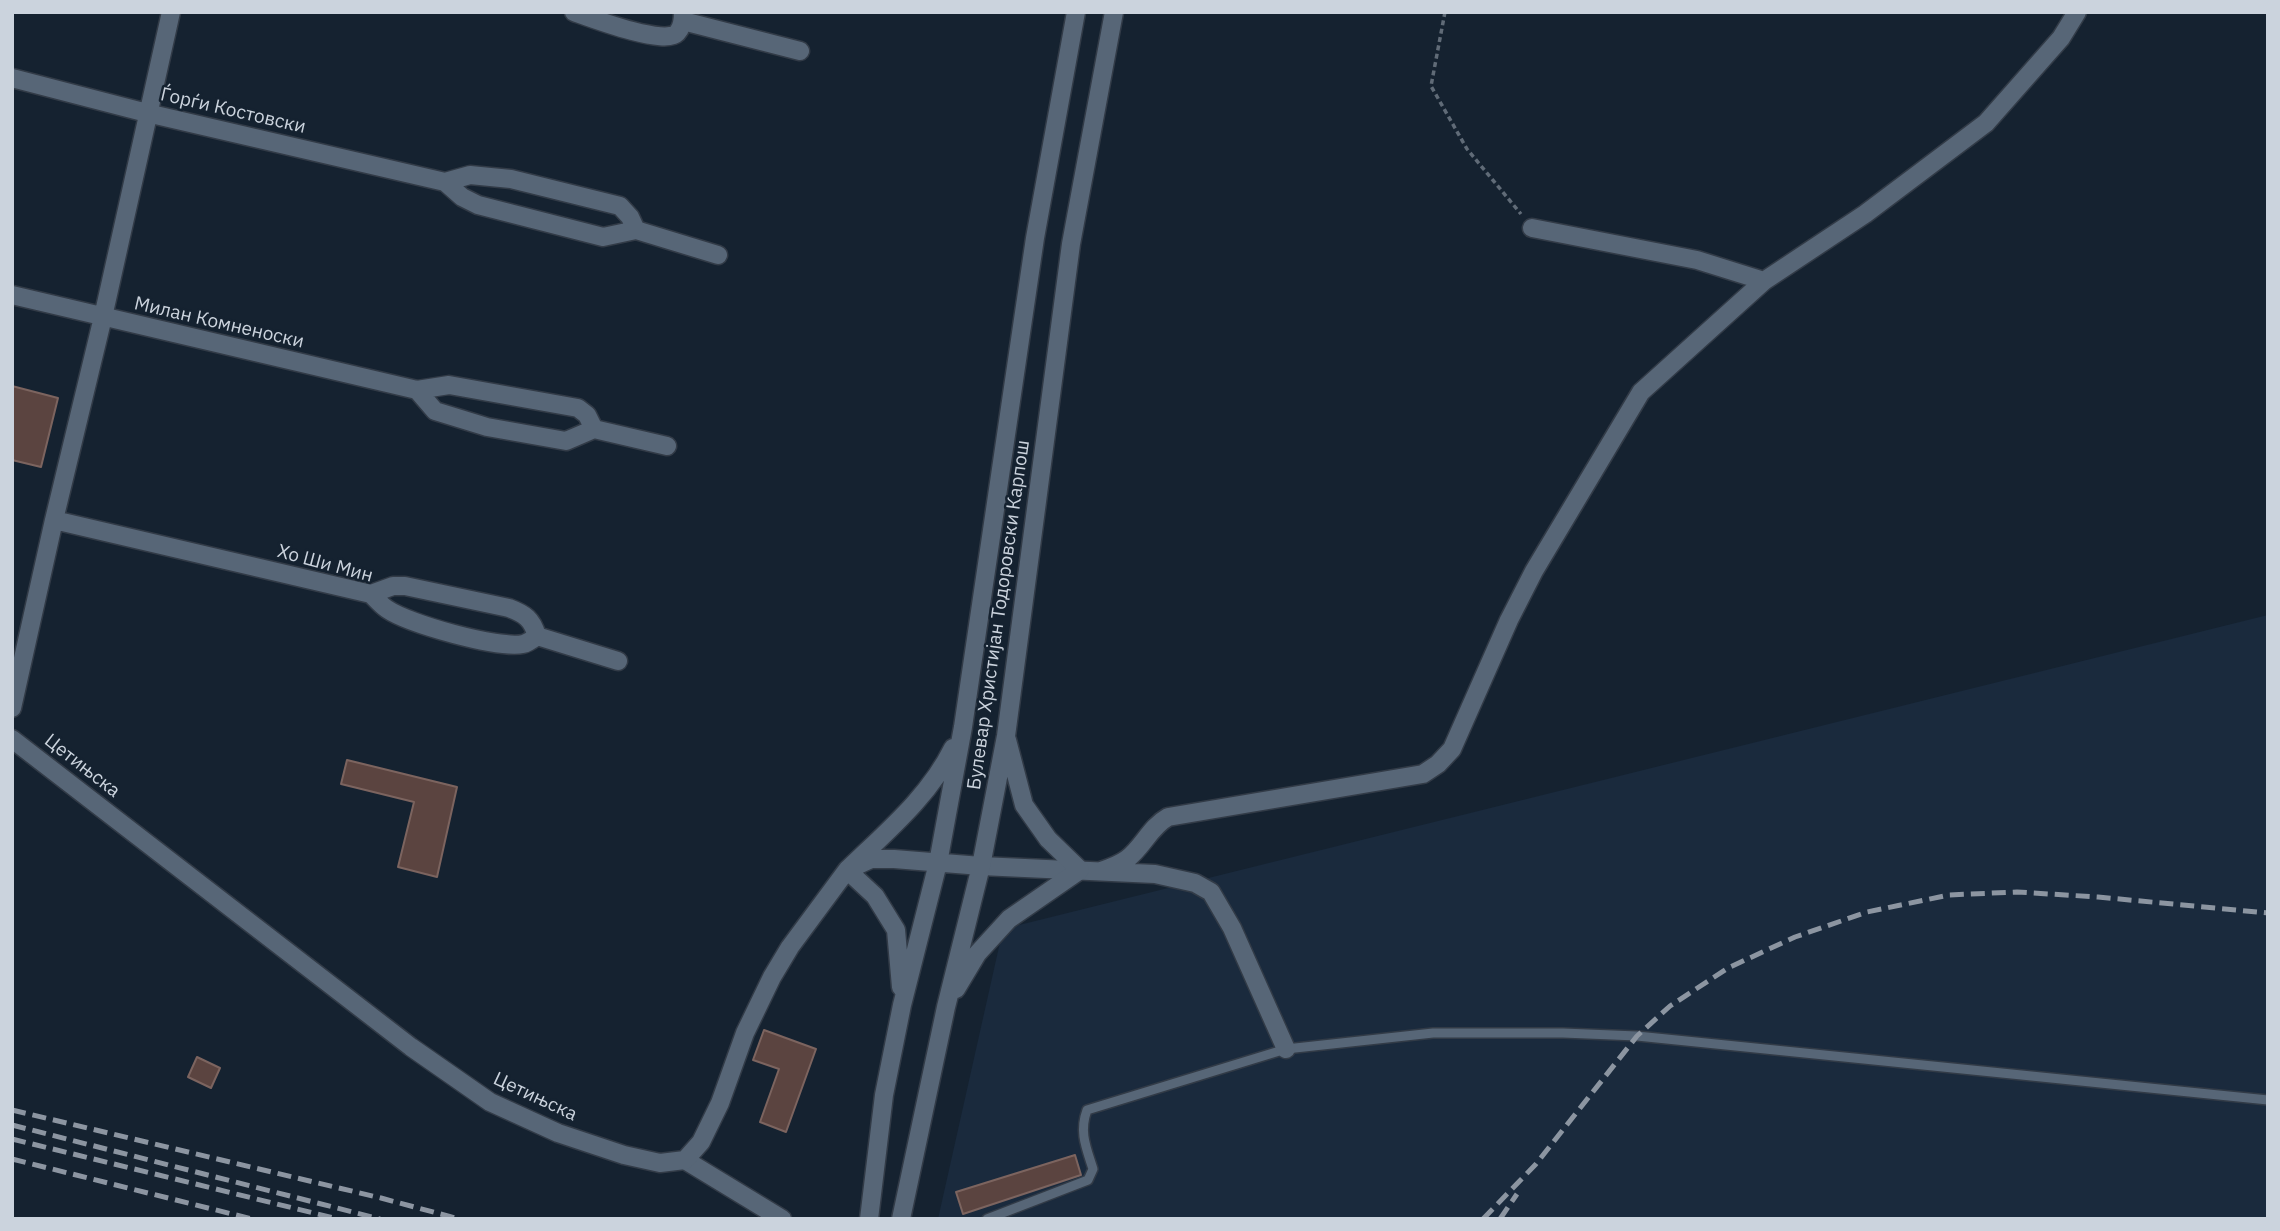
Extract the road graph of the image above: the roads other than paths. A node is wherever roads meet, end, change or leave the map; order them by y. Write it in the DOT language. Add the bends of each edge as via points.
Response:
graph roads {
  1 [pos="171,12"];
  2 [pos="574,12"];
  3 [pos="1076,12"];
  4 [pos="1114,12"];
  5 [pos="2077,12"];
  6 [pos="683,17"];
  7 [pos="800,51"];
  8 [pos="12,78"];
  9 [pos="147,113"];
  10 [pos="445,182"];
  11 [pos="1532,228"];
  12 [pos="636,230"];
  13 [pos="718,255"];
  14 [pos="1764,281"];
  15 [pos="12,295"];
  16 [pos="103,317"];
  17 [pos="417,390"];
  18 [pos="594,429"];
  19 [pos="667,446"];
  20 [pos="54,520"];
  21 [pos="371,594"];
  22 [pos="537,636"];
  23 [pos="618,661"];
  24 [pos="12,708"];
  25 [pos="963,727"];
  26 [pos="1006,736"];
  27 [pos="12,739"];
  28 [pos="938,863"];
  29 [pos="981,866"];
  30 [pos="848,870"];
  31 [pos="1080,870"];
  32 [pos="1101,871"];
  33 [pos="902,1005"];
  34 [pos="946,1007"];
  35 [pos="1286,1049"];
  36 [pos="2268,1100"];
  37 [pos="685,1160"];
  38 [pos="782,1219"];
  39 [pos="869,1219"];
  40 [pos="901,1219"];
  41 [pos="988,1219"];
  1 -- 9 [label="street"];
  2 -- 6 [label="street" via="669,37 677,34"];
  3 -- 25 [label="street, Булевар Христијан Тодоровски Карпош" via="1035,238"];
  4 -- 26 [label="street, Булевар Христијан Тодоровски Карпош" via="1072,244"];
  5 -- 14 [label="street" via="2062,38 1986,123 1865,214"];
  6 -- 7 [label="street"];
  8 -- 9 [label="street, Ѓoрѓи Костовски"];
  9 -- 10 [label="street, Ѓoрѓи Костовски"];
  9 -- 16 [label="street"];
  10 -- 12 [label="street, Ѓoрѓи Костовски" via="462,197 503,212 603,236"];
  10 -- 12 [label="street, Ѓoрѓи Костовски" via="471,175 510,179 620,206"];
  11 -- 14 [label="street" via="1697,260"];
  12 -- 13 [label="street, Ѓoрѓи Костовски"];
  14 -- 32 [label="street" via="1641,392 1629,409 1534,571 1452,749 1438,764 1423,774 1168,817 1129,857"];
  15 -- 16 [label="street, Милан Комненоски"];
  16 -- 17 [label="street, Милан Комненоски"];
  16 -- 20 [label="street"];
  17 -- 18 [label="street, Милан Комненоски" via="449,385 578,408"];
  17 -- 18 [label="street, Милан Комненоски" via="435,411 487,427 566,441"];
  18 -- 19 [label="street"];
  20 -- 21 [label="street, Хо Ши Мин"];
  20 -- 24 [label="street"];
  21 -- 22 [label="street, Хо Ши Мин" via="406,619 466,636 526,644"];
  21 -- 22 [label="street" via="405,586 509,608 534,623"];
  22 -- 23 [label="street, Хо Ши Мин"];
  25 -- 28 [label="street, Булевар Христијан Тодоровски Карпош"];
  25 -- 30 [label="street" via="943,769"];
  26 -- 29 [label="street, Булевар Христијан Тодоровски Карпош"];
  26 -- 31 [label="street" via="1024,805 1048,839"];
  27 -- 37 [label="street, Цетињска" via="400,1039 490,1102 558,1133 624,1155 660,1163"];
  28 -- 29 [label="street"];
  28 -- 30 [label="street" via="871,859"];
  28 -- 33 [label="street, Булевар Христијан Тодоровски Карпош"];
  29 -- 31 [label="street"];
  29 -- 34 [label="street, Булевар Христијан Тодоровски Карпош"];
  30 -- 33 [label="street" via="875,896 896,930"];
  30 -- 37 [label="street" via="772,977 745,1033 720,1104 701,1142"];
  31 -- 32 [label="street"];
  31 -- 34 [label="street" via="1009,919 977,954"];
  32 -- 35 [label="street" via="1155,874 1195,883 1211,892"];
  33 -- 39 [label="street, Булевар Христијан Тодоровски Карпош" via="884,1095"];
  34 -- 40 [label="street, Булевар Христијан Тодоровски Карпош"];
  35 -- 36 [label="lane" via="1433,1033 1637,1036"];
  35 -- 41 [label="lane" via="1087,1110 1082,1125 1093,1168 1088,1180"];
  37 -- 38 [label="street"];
}
